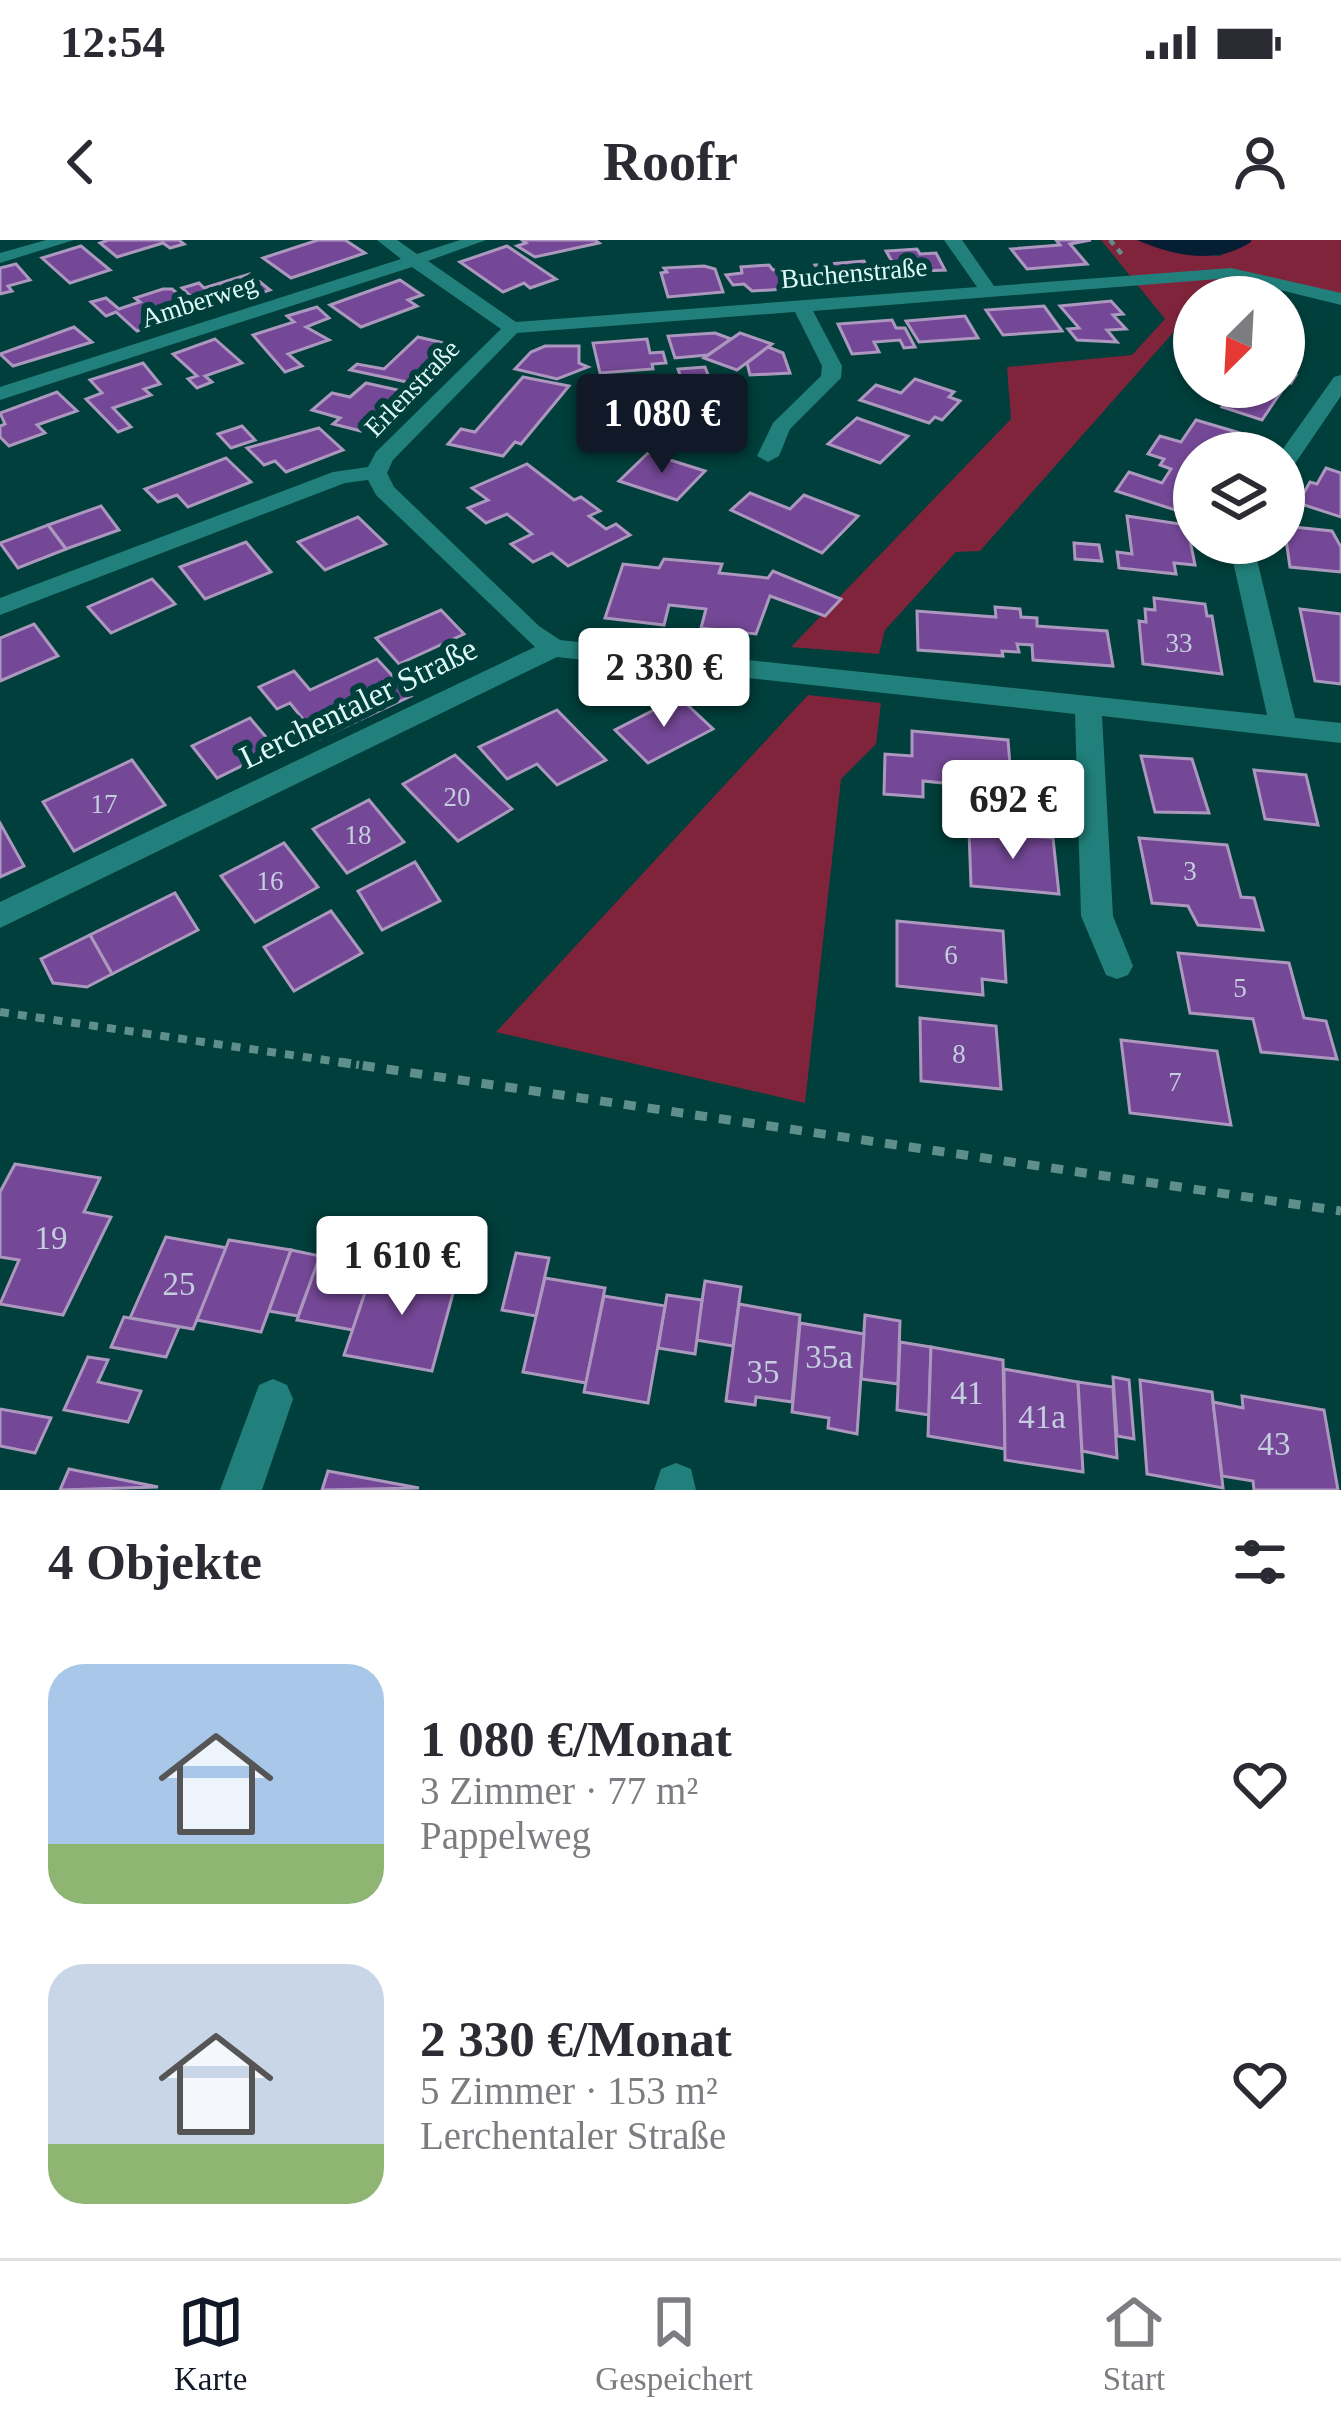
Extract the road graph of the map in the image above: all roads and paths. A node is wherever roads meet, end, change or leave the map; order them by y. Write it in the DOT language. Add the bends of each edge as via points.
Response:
graph roads {
  1 [pos="65,240"];
  2 [pos="386,240"];
  3 [pos="477,240"];
  4 [pos="953,240"];
  5 [pos="0,258"];
  6 [pos="414,260"];
  7 [pos="987,289"];
  8 [pos="1341,299"];
  9 [pos="801,305"];
  10 [pos="512,328"];
  11 [pos="1341,381"];
  12 [pos="0,394"];
  13 [pos="1305,433"];
  14 [pos="768,456"];
  15 [pos="376,473"];
  16 [pos="1246,564"];
  17 [pos="0,608"];
  18 [pos="554,648"];
  19 [pos="1088,704"];
  20 [pos="1283,727"];
  21 [pos="1341,733"];
  22 [pos="0,916"];
  23 [pos="1117,965"];
  24 [pos="0,1012"];
  25 [pos="1341,1211"];
  26 [pos="273,1399"];
  27 [pos="241,1490"];
  1 -- 5 [label="street"];
  2 -- 6 [label="street, Erlenstraße"];
  3 -- 6 [label="street, Amberweg"];
  4 -- 7 [label="street"];
  6 -- 10 [label="street, Erlenstraße"];
  6 -- 12 [label="street, Amberweg"];
  7 -- 8 [label="street, Buchenstraße" via="1231,273"];
  7 -- 9 [label="street, Buchenstraße"];
  9 -- 10 [label="street, Buchenstraße"];
  9 -- 14 [label="street" via="831,378 780,428"];
  10 -- 15 [label="street, Erlenstraße"];
  11 -- 13 [label="street"];
  15 -- 17 [label="street" via="341,477"];
  15 -- 18 [label="street, Erlenstraße" via="384,490"];
  16 -- 20 [label="street"];
  18 -- 19 [label="street"];
  18 -- 22 [label="street, Lerchentaler Straße"];
  19 -- 20 [label="street"];
  19 -- 23 [label="street" via="1096,916"];
  20 -- 21 [label="street"];
  24 -- 25 [label="path"];
  26 -- 27 [label="street"];
}
